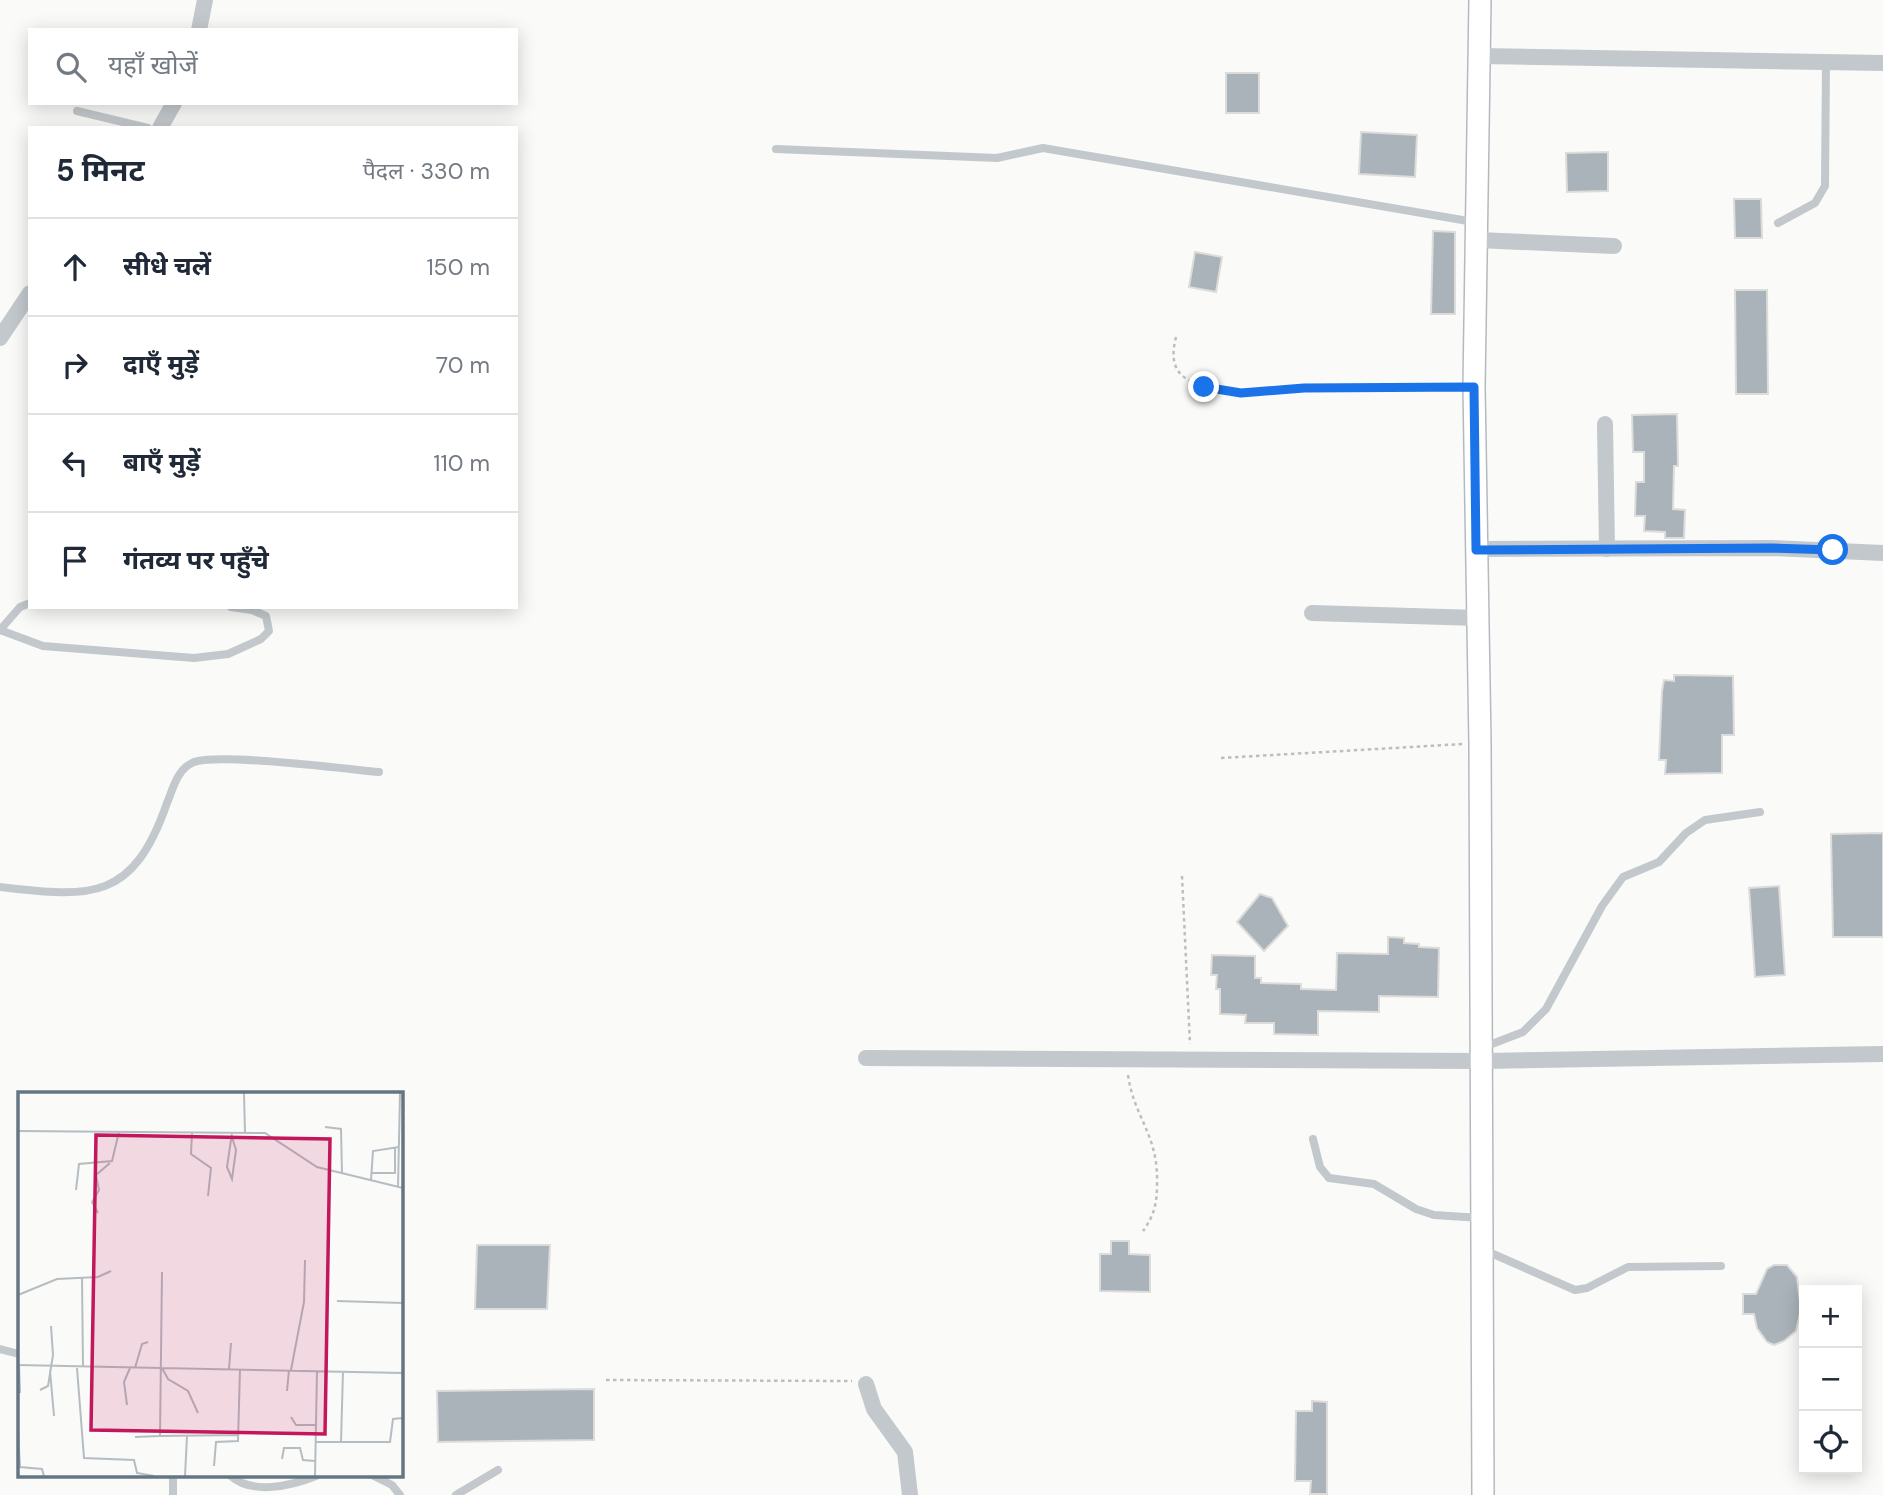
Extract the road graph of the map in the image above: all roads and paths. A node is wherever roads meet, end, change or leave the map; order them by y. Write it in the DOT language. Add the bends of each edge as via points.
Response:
graph roads {
  1 [pos="205,0"];
  2 [pos="1480,0"];
  3 [pos="199,28"];
  4 [pos="1480,57"];
  5 [pos="1826,60"];
  6 [pos="1883,63"];
  7 [pos="173,105"];
  8 [pos="77,111"];
  9 [pos="140,126"];
  10 [pos="161,126"];
  11 [pos="776,149"];
  12 [pos="1778,223"];
  13 [pos="1477,232"];
  14 [pos="1614,246"];
  15 [pos="28,296"];
  16 [pos="1176,337"];
  17 [pos="0,338"];
  18 [pos="1474,387"];
  19 [pos="1605,424"];
  20 [pos="1607,549"];
  21 [pos="1476,550"];
  22 [pos="1883,553"];
  23 [pos="28,604"];
  24 [pos="245,609"];
  25 [pos="1312,613"];
  26 [pos="1478,618"];
  27 [pos="0,630"];
  28 [pos="1480,743"];
  29 [pos="1221,758"];
  30 [pos="379,772"];
  31 [pos="1760,812"];
  32 [pos="1182,876"];
  33 [pos="0,887"];
  34 [pos="1883,1054"];
  35 [pos="1482,1055"];
  36 [pos="866,1058"];
  37 [pos="1191,1058"];
  38 [pos="1129,1059"];
  39 [pos="1313,1139"];
  40 [pos="1481,1218"];
  41 [pos="1143,1231"];
  42 [pos="1481,1249"];
  43 [pos="1721,1266"];
  44 [pos="0,1349"];
  45 [pos="18,1354"];
  46 [pos="606,1380"];
  47 [pos="866,1384"];
  48 [pos="498,1470"];
  49 [pos="234,1478"];
  50 [pos="310,1478"];
  51 [pos="378,1478"];
  52 [pos="400,1495"];
  53 [pos="456,1495"];
  54 [pos="910,1495"];
  55 [pos="1483,1495"];
  1 -- 3 [label="street"];
  2 -- 4 [label="street"];
  4 -- 5 [label="street"];
  4 -- 13 [label="street"];
  5 -- 6 [label="street"];
  5 -- 12 [label="lane" via="1825,186 1815,203"];
  7 -- 10 [label="street"];
  8 -- 9 [label="lane"];
  11 -- 13 [label="lane" via="997,158 1043,148"];
  13 -- 14 [label="street"];
  13 -- 18 [label="street"];
  15 -- 17 [label="street"];
  16 -- 18 [label="path" via="1172,353 1181,376 1227,392"];
  18 -- 21 [label="street"];
  19 -- 20 [label="street"];
  20 -- 21 [label="street"];
  20 -- 22 [label="street"];
  21 -- 26 [label="street"];
  23 -- 27 [label="lane"];
  24 -- 27 [label="lane" via="266,616 269,631 244,648 214,657 43,646"];
  25 -- 26 [label="street"];
  26 -- 28 [label="street"];
  28 -- 29 [label="path"];
  28 -- 35 [label="street"];
  30 -- 33 [label="lane" via="199,760 183,768 156,835 140,860 111,884 68,894"];
  31 -- 35 [label="lane" via="1704,820 1658,862 1623,877 1602,906 1546,1009 1522,1032"];
  32 -- 37 [label="path"];
  34 -- 35 [label="street"];
  35 -- 37 [label="street"];
  35 -- 40 [label="street"];
  36 -- 38 [label="street"];
  37 -- 38 [label="street"];
  38 -- 41 [label="path" via="1130,1088 1158,1160 1157,1202"];
  39 -- 40 [label="lane" via="1320,1167 1329,1178 1374,1184 1416,1209 1434,1214"];
  40 -- 42 [label="street"];
  42 -- 43 [label="lane" via="1575,1290 1628,1267"];
  42 -- 55 [label="street"];
  44 -- 45 [label="lane"];
  46 -- 47 [label="path" via="827,1379"];
  47 -- 54 [label="street" via="874,1409 901,1442"];
  48 -- 53 [label="lane"];
  49 -- 50 [label="lane" via="246,1486 268,1490"];
  51 -- 52 [label="lane"];
}
